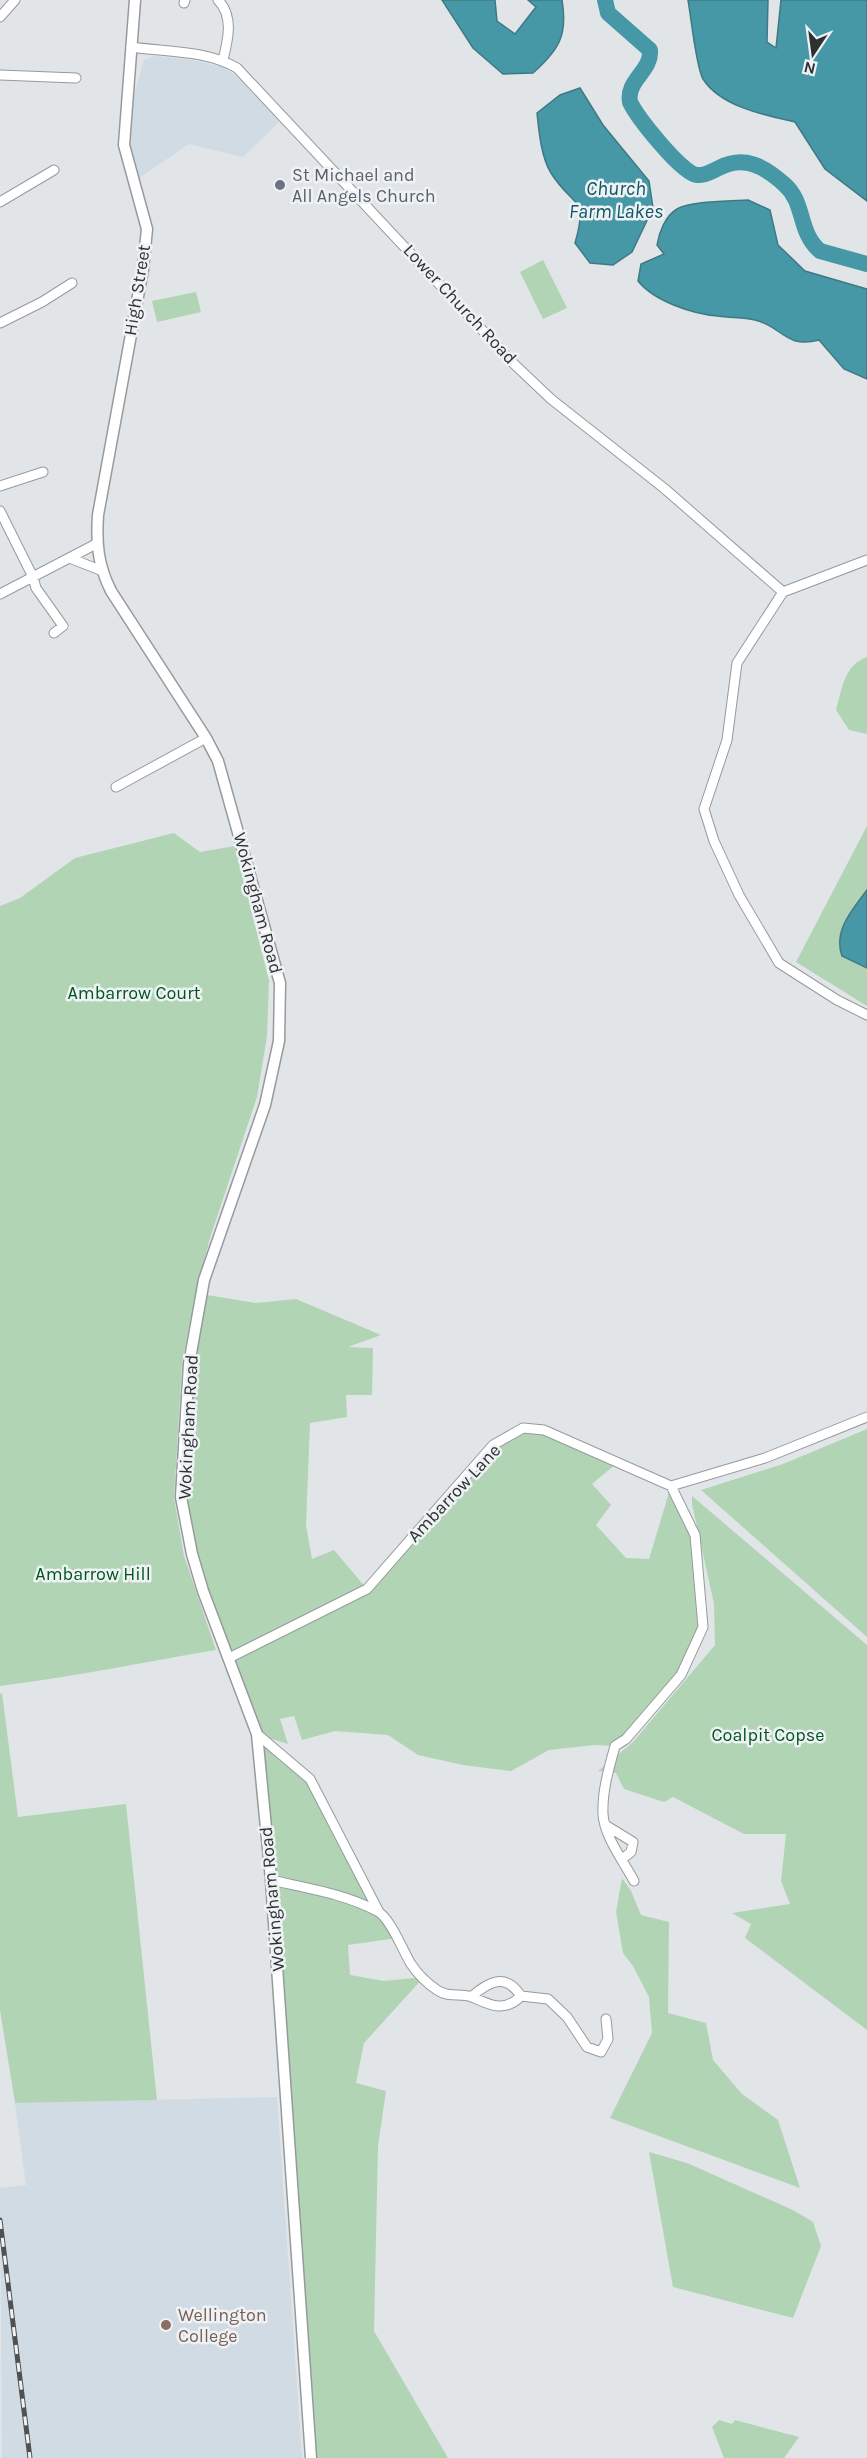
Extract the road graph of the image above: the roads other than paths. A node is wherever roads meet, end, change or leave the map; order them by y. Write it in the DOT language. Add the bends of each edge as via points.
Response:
graph roads {
  1 [pos="15,0"];
  2 [pos="135,0"];
  3 [pos="218,0"];
  4 [pos="0,17"];
  5 [pos="131,47"];
  6 [pos="223,60"];
  7 [pos="0,75"];
  8 [pos="76,78"];
  9 [pos="54,170"];
  10 [pos="0,202"];
  11 [pos="72,283"];
  12 [pos="0,322"];
  13 [pos="43,472"];
  14 [pos="0,486"];
  15 [pos="0,511"];
  16 [pos="96,544"];
  17 [pos="72,559"];
  18 [pos="867,560"];
  19 [pos="100,570"];
  20 [pos="33,577"];
  21 [pos="783,592"];
  22 [pos="0,594"];
  23 [pos="54,633"];
  24 [pos="206,738"];
  25 [pos="116,787"];
  26 [pos="867,1015"];
  27 [pos="867,1417"];
  28 [pos="672,1486"];
  29 [pos="229,1658"];
  30 [pos="257,1734"];
  31 [pos="607,1826"];
  32 [pos="622,1858"];
  33 [pos="271,1880"];
  34 [pos="634,1881"];
  35 [pos="379,1912"];
  36 [pos="521,1996"];
  37 [pos="471,1997"];
  38 [pos="606,2019"];
  39 [pos="311,2458"];
  1 -- 4 [label="street"];
  2 -- 5 [label="main road, High Street"];
  3 -- 6 [label="street" via="229,24"];
  5 -- 6 [label="street, Lower Church Road"];
  5 -- 16 [label="main road, High Street" via="124,145 147,229"];
  6 -- 21 [label="street, Lower Church Road" via="237,68 276,107 513,363"];
  7 -- 8 [label="street"];
  9 -- 10 [label="street"];
  11 -- 12 [label="street"];
  13 -- 14 [label="street"];
  15 -- 20 [label="street"];
  16 -- 17 [label="street"];
  16 -- 19 [label="main road, Wokingham Road"];
  17 -- 19 [label="street"];
  17 -- 20 [label="street"];
  18 -- 21 [label="street"];
  19 -- 24 [label="main road, Wokingham Road"];
  20 -- 22 [label="street"];
  20 -- 23 [label="street" via="36,588 63,626"];
  21 -- 26 [label="street" via="737,663 727,740 704,809 714,842 739,895 779,963"];
  24 -- 25 [label="street"];
  24 -- 29 [label="main road, Wokingham Road" via="218,761 280,983 279,1041 265,1105 204,1280 189,1364 181,1497 192,1554"];
  27 -- 28 [label="street" via="765,1458"];
  28 -- 29 [label="street, Ambarrow Lane" via="544,1430 523,1428 493,1445 367,1589"];
  28 -- 31 [label="street" via="695,1535 703,1627 681,1676 626,1739 615,1746 606,1782 603,1816"];
  29 -- 30 [label="main road, Wokingham Road"];
  30 -- 33 [label="main road, Wokingham Road"];
  30 -- 35 [label="street" via="310,1779"];
  31 -- 32 [label="street"];
  31 -- 32 [label="street" via="633,1842 631,1852"];
  32 -- 34 [label="street"];
  33 -- 35 [label="street" via="343,1898"];
  33 -- 39 [label="main road, Wokingham Road"];
  35 -- 37 [label="street" via="413,1966 436,1990 448,1996"];
  36 -- 37 [label="street" via="500,2007"];
  36 -- 37 [label="street" via="505,1982 488,1982"];
  36 -- 38 [label="street" via="548,1999 567,2017 587,2047 601,2052 608,2039"];
}
